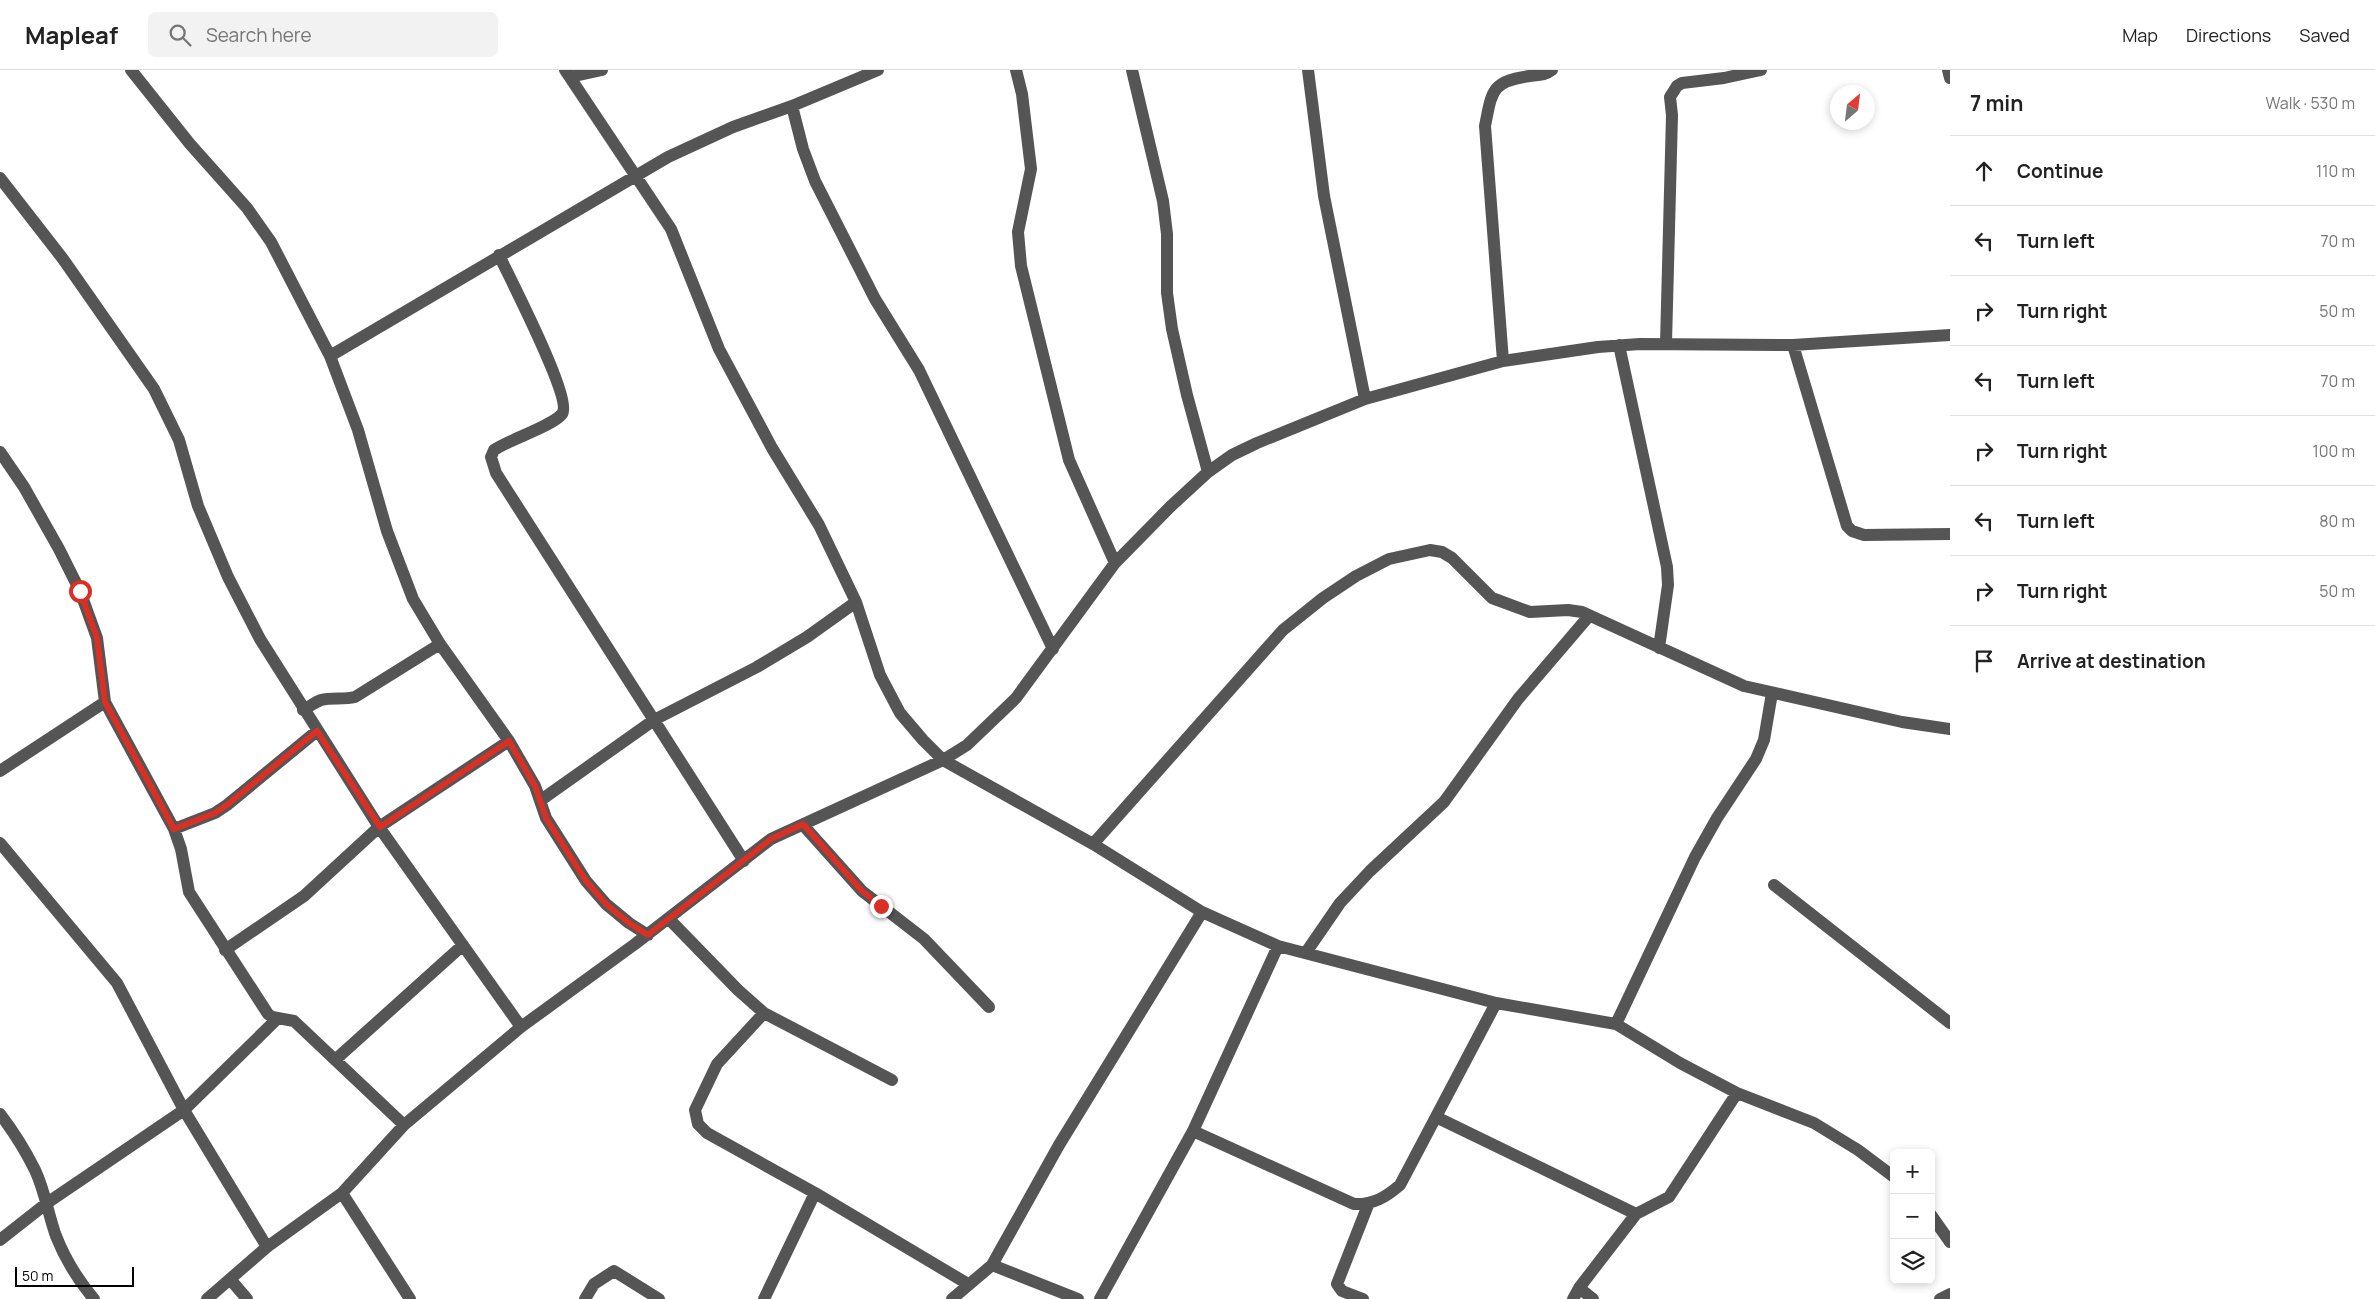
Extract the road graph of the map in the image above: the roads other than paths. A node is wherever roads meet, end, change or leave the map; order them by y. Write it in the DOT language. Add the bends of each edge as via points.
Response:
graph roads {
  1 [pos="131,70"];
  2 [pos="602,70"];
  3 [pos="878,70"];
  4 [pos="1016,70"];
  5 [pos="1132,70"];
  6 [pos="1308,70"];
  7 [pos="1552,70"];
  8 [pos="1761,70"];
  9 [pos="1948,70"];
  10 [pos="568,74"];
  11 [pos="1950,78"];
  12 [pos="792,106"];
  13 [pos="637,175"];
  14 [pos="0,178"];
  15 [pos="499,256"];
  16 [pos="1950,335"];
  17 [pos="1666,344"];
  18 [pos="1792,345"];
  19 [pos="1619,346"];
  20 [pos="330,356"];
  21 [pos="1503,362"];
  22 [pos="1365,398"];
  23 [pos="0,452"];
  24 [pos="1208,472"];
  25 [pos="1950,534"];
  26 [pos="1115,563"];
  27 [pos="856,602"];
  28 [pos="1589,616"];
  29 [pos="440,644"];
  30 [pos="1659,648"];
  31 [pos="1053,649"];
  32 [pos="1772,693"];
  33 [pos="105,702"];
  34 [pos="303,710"];
  35 [pos="654,720"];
  36 [pos="1950,729"];
  37 [pos="317,731"];
  38 [pos="509,741"];
  39 [pos="943,760"];
  40 [pos="0,771"];
  41 [pos="541,800"];
  42 [pos="803,824"];
  43 [pos="380,827"];
  44 [pos="174,829"];
  45 [pos="0,843"];
  46 [pos="1093,844"];
  47 [pos="744,860"];
  48 [pos="1774,885"];
  49 [pos="1202,912"];
  50 [pos="669,919"];
  51 [pos="648,935"];
  52 [pos="463,945"];
  53 [pos="1278,946"];
  54 [pos="225,950"];
  55 [pos="1307,952"];
  56 [pos="1496,1003"];
  57 [pos="989,1007"];
  58 [pos="764,1013"];
  59 [pos="1947,1017"];
  60 [pos="277,1019"];
  61 [pos="1616,1024"];
  62 [pos="521,1026"];
  63 [pos="335,1060"];
  64 [pos="892,1080"];
  65 [pos="1737,1093"];
  66 [pos="184,1110"];
  67 [pos="0,1114"];
  68 [pos="1436,1117"];
  69 [pos="404,1125"];
  70 [pos="1193,1131"];
  71 [pos="1890,1174"];
  72 [pos="816,1193"];
  73 [pos="342,1194"];
  74 [pos="47,1203"];
  75 [pos="1368,1205"];
  76 [pos="1636,1214"];
  77 [pos="1935,1221"];
  78 [pos="0,1240"];
  79 [pos="1950,1242"];
  80 [pos="267,1248"];
  81 [pos="992,1264"];
  82 [pos="230,1279"];
  83 [pos="968,1284"];
  84 [pos="1576,1293"];
  85 [pos="1950,1294"];
  86 [pos="94,1299"];
  87 [pos="207,1299"];
  88 [pos="247,1299"];
  89 [pos="410,1299"];
  90 [pos="585,1299"];
  91 [pos="659,1299"];
  92 [pos="764,1299"];
  93 [pos="952,1299"];
  94 [pos="1078,1299"];
  95 [pos="1100,1299"];
  96 [pos="1363,1299"];
  97 [pos="1593,1299"];
  98 [pos="1940,1299"];
  1 -- 20 [label="street" via="256,221"];
  2 -- 10 [label="street"];
  3 -- 12 [label="street"];
  4 -- 26 [label="street" via="1031,168 1018,232 1021,266 1069,460"];
  5 -- 24 [label="street" via="1163,201 1172,329"];
  6 -- 22 [label="street" via="1324,196"];
  7 -- 21 [label="street" via="1547,74 1511,79 1496,88 1491,94 1485,126"];
  8 -- 17 [label="street" via="1682,82 1670,98"];
  9 -- 11 [label="street"];
  10 -- 13 [label="street"];
  12 -- 13 [label="street" via="733,127"];
  12 -- 31 [label="street" via="815,181 876,299 919,370"];
  13 -- 15 [label="street"];
  13 -- 27 [label="street" via="671,229 719,349 772,448 819,525"];
  14 -- 34 [label="street" via="63,259 154,389 179,440 198,506 228,578"];
  15 -- 20 [label="street"];
  15 -- 35 [label="street" via="553,370 564,406 562,414 552,421 494,450 491,457 496,474"];
  16 -- 18 [label="street"];
  17 -- 18 [label="street"];
  17 -- 19 [label="street"];
  18 -- 25 [label="street" via="1847,526 1864,535"];
  19 -- 21 [label="street"];
  19 -- 30 [label="street" via="1667,567 1668,585"];
  20 -- 29 [label="street" via="358,430 387,531 413,599"];
  21 -- 22 [label="street"];
  22 -- 24 [label="street" via="1232,455"];
  23 -- 33 [label="street" via="24,486 80,591 97,638"];
  24 -- 26 [label="street"];
  26 -- 31 [label="street"];
  27 -- 35 [label="street" via="757,668"];
  27 -- 39 [label="street" via="880,675 900,713"];
  28 -- 30 [label="street"];
  28 -- 46 [label="street" via="1568,610 1530,612 1492,598 1442,552 1430,550 1389,559 1323,598 1283,630"];
  28 -- 55 [label="street" via="1518,698 1444,802 1340,903"];
  29 -- 34 [label="street" via="355,697 320,700"];
  29 -- 38 [label="street"];
  30 -- 32 [label="street" via="1744,686"];
  31 -- 39 [label="street" via="1016,698 967,745"];
  32 -- 36 [label="street" via="1902,722"];
  32 -- 61 [label="street" via="1764,740 1756,759 1695,857"];
  33 -- 40 [label="street"];
  33 -- 44 [label="street"];
  34 -- 37 [label="street"];
  35 -- 41 [label="street"];
  35 -- 47 [label="street"];
  37 -- 43 [label="street"];
  37 -- 44 [label="street" via="227,805"];
  38 -- 41 [label="street"];
  38 -- 43 [label="street"];
  39 -- 42 [label="street"];
  39 -- 46 [label="street"];
  41 -- 51 [label="street" via="546,818 586,881 606,904"];
  42 -- 47 [label="street" via="771,839"];
  42 -- 57 [label="street" via="862,891 924,939"];
  43 -- 52 [label="street"];
  43 -- 54 [label="street" via="304,896"];
  44 -- 54 [label="street" via="189,892"];
  45 -- 66 [label="street" via="117,983"];
  46 -- 49 [label="street"];
  47 -- 50 [label="street"];
  48 -- 59 [label="street"];
  49 -- 53 [label="street"];
  49 -- 81 [label="street" via="1059,1145"];
  50 -- 51 [label="street"];
  50 -- 58 [label="street"];
  51 -- 62 [label="street"];
  52 -- 62 [label="street"];
  52 -- 63 [label="street"];
  53 -- 55 [label="street"];
  53 -- 70 [label="street"];
  54 -- 60 [label="street" via="268,1014"];
  55 -- 56 [label="street"];
  56 -- 61 [label="street"];
  56 -- 68 [label="street"];
  58 -- 64 [label="street"];
  58 -- 72 [label="street" via="717,1064 695,1110 698,1124 707,1133"];
  60 -- 63 [label="street" via="294,1021"];
  60 -- 66 [label="street"];
  61 -- 65 [label="street"];
  62 -- 69 [label="street"];
  63 -- 69 [label="street"];
  65 -- 71 [label="street" via="1814,1123"];
  65 -- 76 [label="street" via="1669,1197"];
  66 -- 74 [label="street"];
  66 -- 80 [label="street"];
  67 -- 74 [label="street" via="35,1170"];
  68 -- 75 [label="street" via="1400,1185"];
  68 -- 76 [label="street"];
  69 -- 73 [label="street"];
  70 -- 75 [label="street" via="1354,1204"];
  70 -- 95 [label="street"];
  72 -- 83 [label="street"];
  72 -- 92 [label="street"];
  73 -- 80 [label="street"];
  73 -- 89 [label="street"];
  74 -- 78 [label="street"];
  74 -- 86 [label="street" via="66,1258"];
  75 -- 96 [label="street" via="1337,1284 1342,1291"];
  76 -- 84 [label="street"];
  77 -- 79 [label="street"];
  80 -- 82 [label="street"];
  81 -- 83 [label="street"];
  81 -- 94 [label="street"];
  82 -- 87 [label="street"];
  82 -- 88 [label="street"];
  83 -- 93 [label="street"];
  84 -- 97 [label="street"];
  85 -- 98 [label="street"];
  90 -- 91 [label="street" via="594,1284 614,1271"];
}
